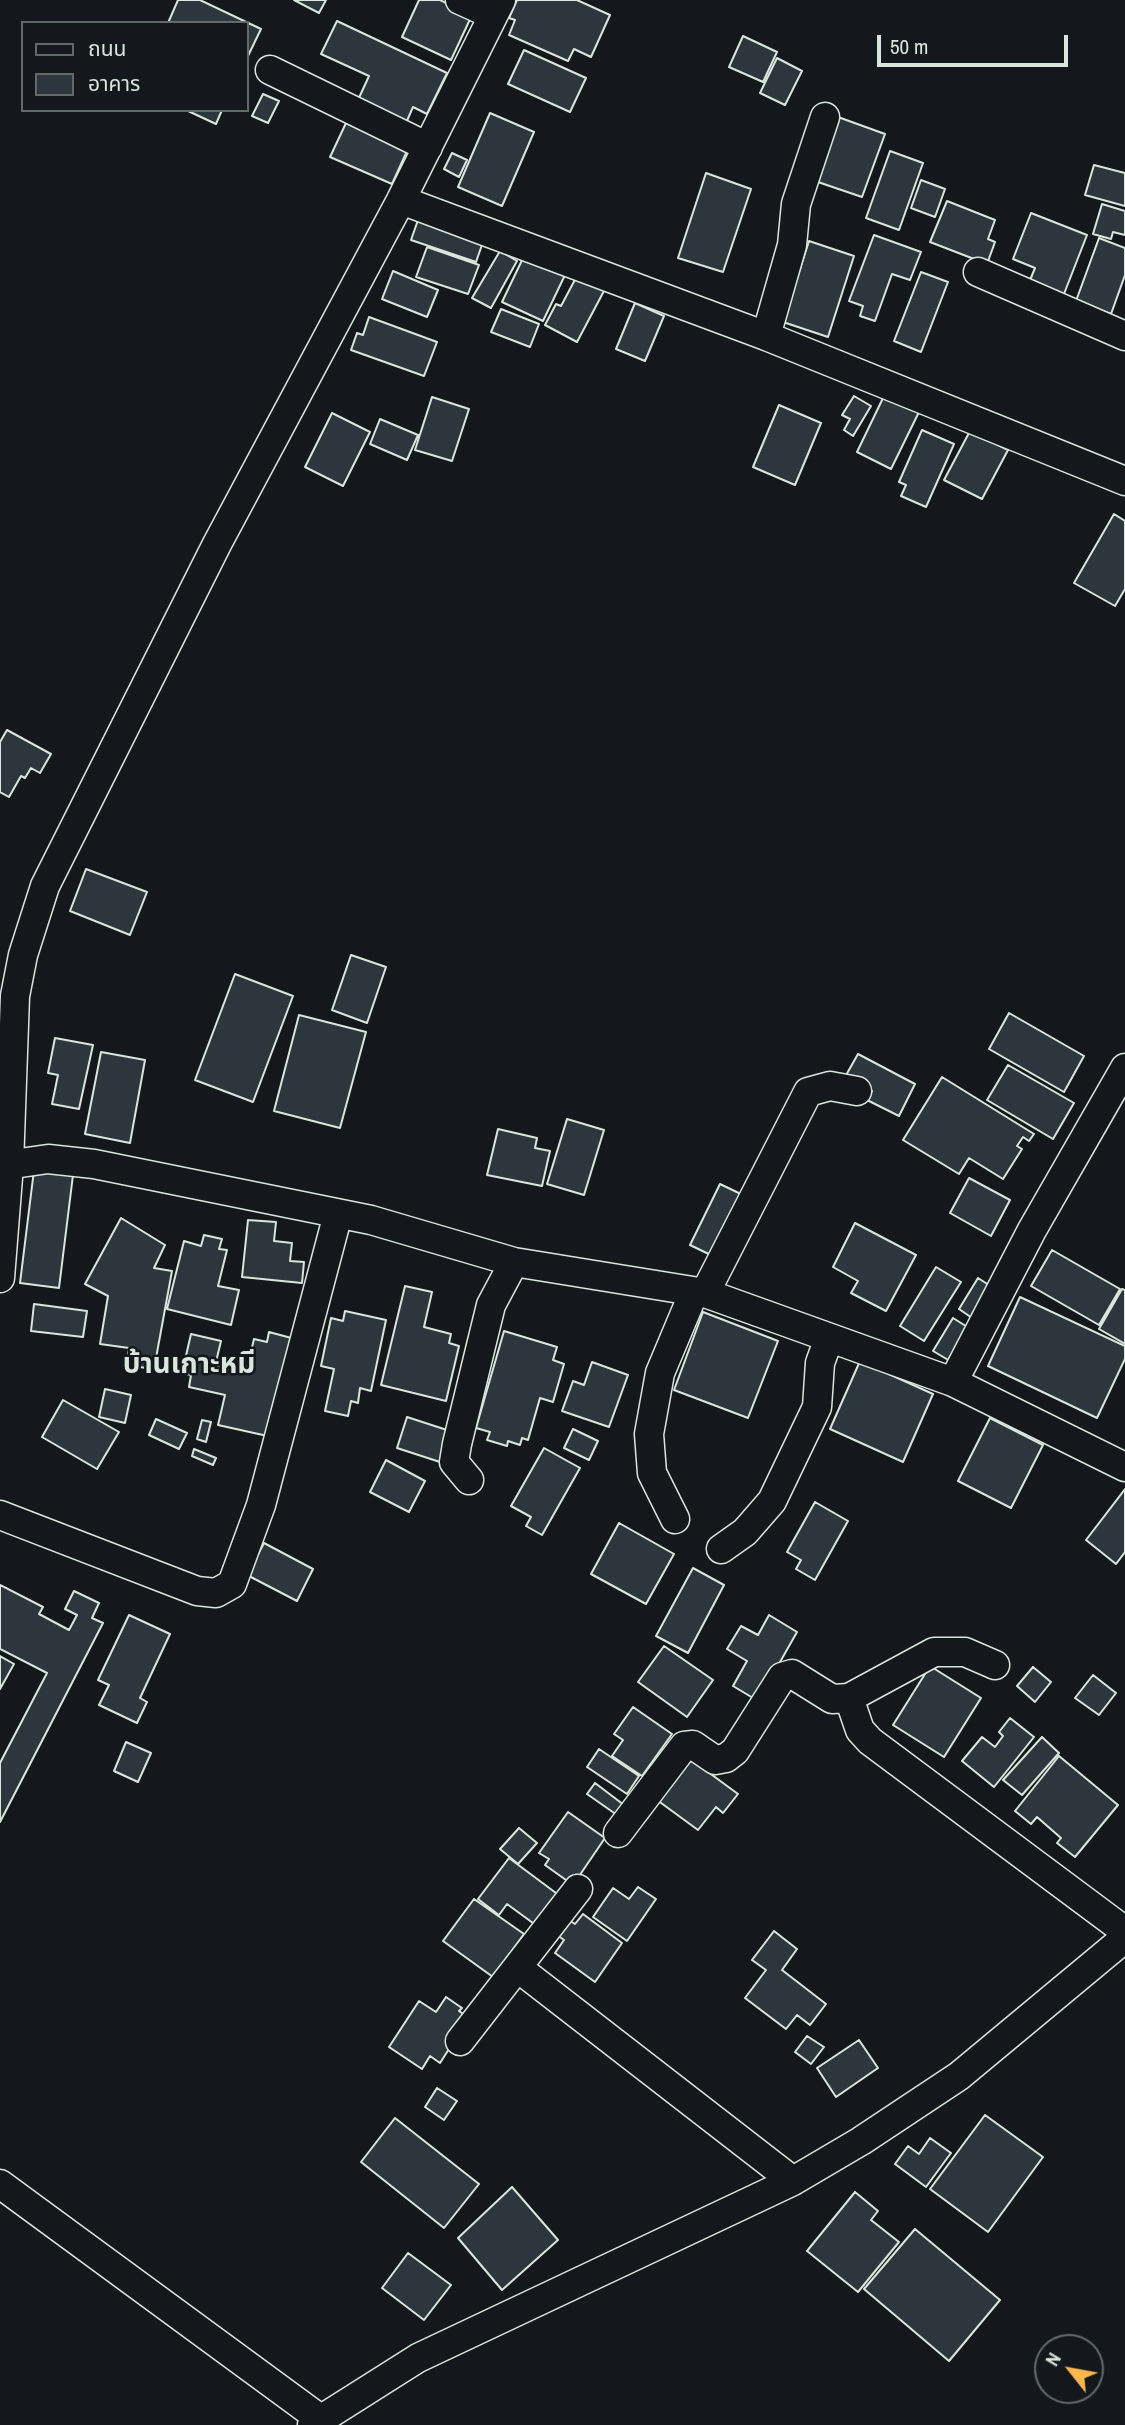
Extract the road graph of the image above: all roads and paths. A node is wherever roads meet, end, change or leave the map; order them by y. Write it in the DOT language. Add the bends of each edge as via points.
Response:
graph roads {
  1 [pos="460,0"];
  2 [pos="497,7"];
  3 [pos="270,70"];
  4 [pos="825,117"];
  5 [pos="428,147"];
  6 [pos="401,200"];
  7 [pos="978,272"];
  8 [pos="766,336"];
  9 [pos="1125,336"];
  10 [pos="1125,481"];
  11 [pos="7,992"];
  12 [pos="1125,1068"];
  13 [pos="857,1091"];
  14 [pos="5,1166"];
  15 [pos="338,1214"];
  16 [pos="514,1262"];
  17 [pos="0,1278"];
  18 [pos="700,1293"];
  19 [pos="829,1338"];
  20 [pos="953,1382"];
  21 [pos="1125,1468"];
  22 [pos="469,1480"];
  23 [pos="0,1515"];
  24 [pos="675,1519"];
  25 [pos="721,1549"];
  26 [pos="995,1665"];
  27 [pos="849,1698"];
  28 [pos="618,1833"];
  29 [pos="578,1889"];
  30 [pos="1123,1943"];
  31 [pos="518,1968"];
  32 [pos="460,2041"];
  33 [pos="793,2180"];
  34 [pos="0,2184"];
  35 [pos="315,2422"];
  1 -- 2 [label="street"];
  2 -- 5 [label="street"];
  3 -- 5 [label="street"];
  4 -- 8 [label="street" via="796,204 792,246"];
  5 -- 6 [label="street"];
  6 -- 8 [label="street"];
  6 -- 11 [label="street" via="217,544 56,863"];
  7 -- 9 [label="street"];
  8 -- 10 [label="street"];
  11 -- 14 [label="street"];
  12 -- 20 [label="street" via="1032,1230"];
  13 -- 18 [label="street" via="830,1086 808,1092"];
  14 -- 15 [label="street" via="48,1159 76,1162"];
  14 -- 17 [label="street"];
  15 -- 16 [label="street"];
  15 -- 23 [label="street" via="261,1505 232,1584 224,1591 197,1591"];
  16 -- 18 [label="street"];
  16 -- 22 [label="street" via="491,1305 457,1444 454,1462"];
  18 -- 19 [label="street"];
  18 -- 24 [label="street" via="660,1373 649,1434 652,1473"];
  19 -- 20 [label="street"];
  19 -- 25 [label="street" via="820,1363 817,1407 772,1501 745,1532"];
  20 -- 21 [label="street"];
  26 -- 27 [label="street" via="965,1652 934,1652"];
  27 -- 28 [label="street" via="832,1699 786,1674 735,1751 715,1760 693,1745 684,1746"];
  27 -- 30 [label="street" via="860,1730 870,1741"];
  29 -- 31 [label="street"];
  30 -- 33 [label="street" via="959,2076"];
  31 -- 32 [label="street"];
  31 -- 33 [label="street"];
  33 -- 35 [label="street" via="418,2358"];
  34 -- 35 [label="street"];
}
